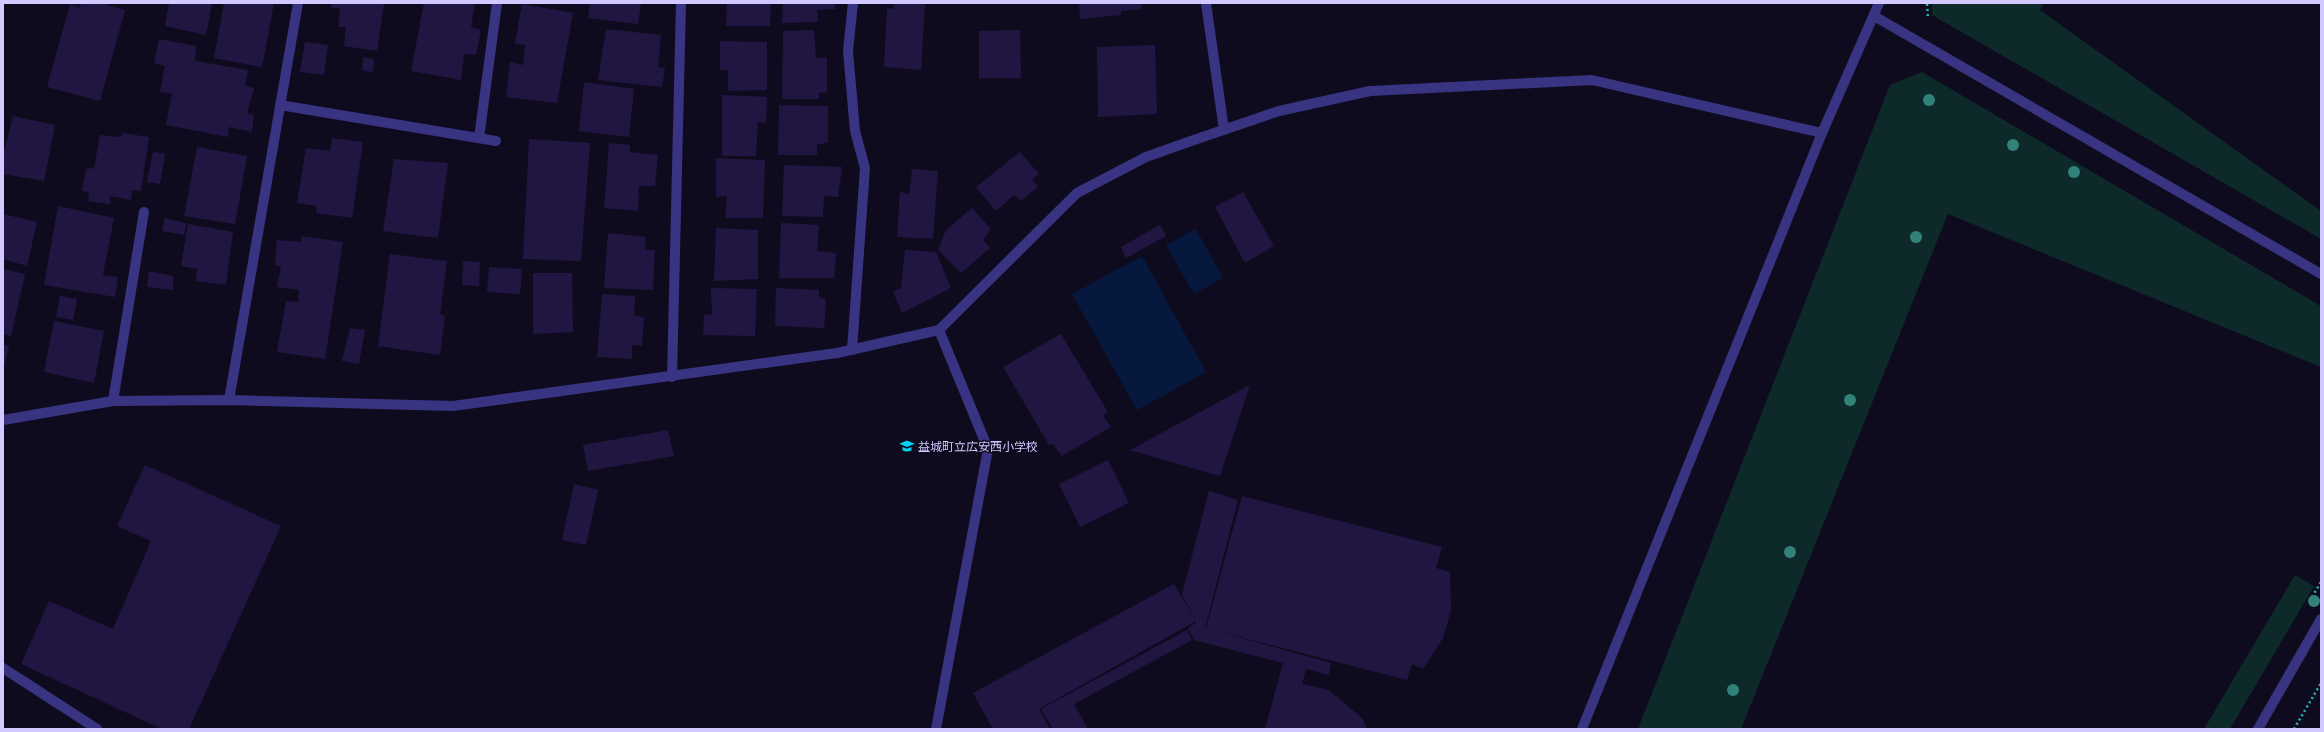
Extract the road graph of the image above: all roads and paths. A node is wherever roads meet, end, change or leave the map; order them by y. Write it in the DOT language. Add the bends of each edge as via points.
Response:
graph roads {
  1 [pos="298,3"];
  2 [pos="497,3"];
  3 [pos="681,3"];
  4 [pos="853,3"];
  5 [pos="1206,3"];
  6 [pos="1879,3"];
  7 [pos="1874,16"];
  8 [pos="280,105"];
  9 [pos="1224,130"];
  10 [pos="1822,133"];
  11 [pos="479,138"];
  12 [pos="496,140"];
  13 [pos="144,212"];
  14 [pos="2321,274"];
  15 [pos="939,330"];
  16 [pos="852,350"];
  17 [pos="672,377"];
  18 [pos="229,400"];
  19 [pos="113,401"];
  20 [pos="3,420"];
  21 [pos="2321,620"];
  22 [pos="3,668"];
  23 [pos="2321,683"];
  24 [pos="97,729"];
  25 [pos="936,729"];
  26 [pos="1582,729"];
  27 [pos="2258,729"];
  28 [pos="2294,729"];
  1 -- 8 [label="street"];
  2 -- 11 [label="street"];
  3 -- 17 [label="street"];
  4 -- 16 [label="street" via="848,51 855,131 866,168"];
  5 -- 9 [label="street"];
  6 -- 7 [label="street"];
  7 -- 10 [label="street"];
  7 -- 14 [label="street"];
  8 -- 11 [label="street"];
  8 -- 18 [label="street"];
  9 -- 10 [label="street" via="1279,111 1370,91 1592,80"];
  9 -- 15 [label="street" via="1146,157 1077,193"];
  10 -- 26 [label="street"];
  11 -- 12 [label="street"];
  13 -- 19 [label="street"];
  15 -- 16 [label="street"];
  15 -- 25 [label="street" via="988,449"];
  16 -- 17 [label="street"];
  17 -- 18 [label="street" via="453,406"];
  18 -- 19 [label="street"];
  19 -- 20 [label="street"];
  21 -- 27 [label="street"];
  22 -- 24 [label="street"];
  23 -- 28 [label="path"];
}
